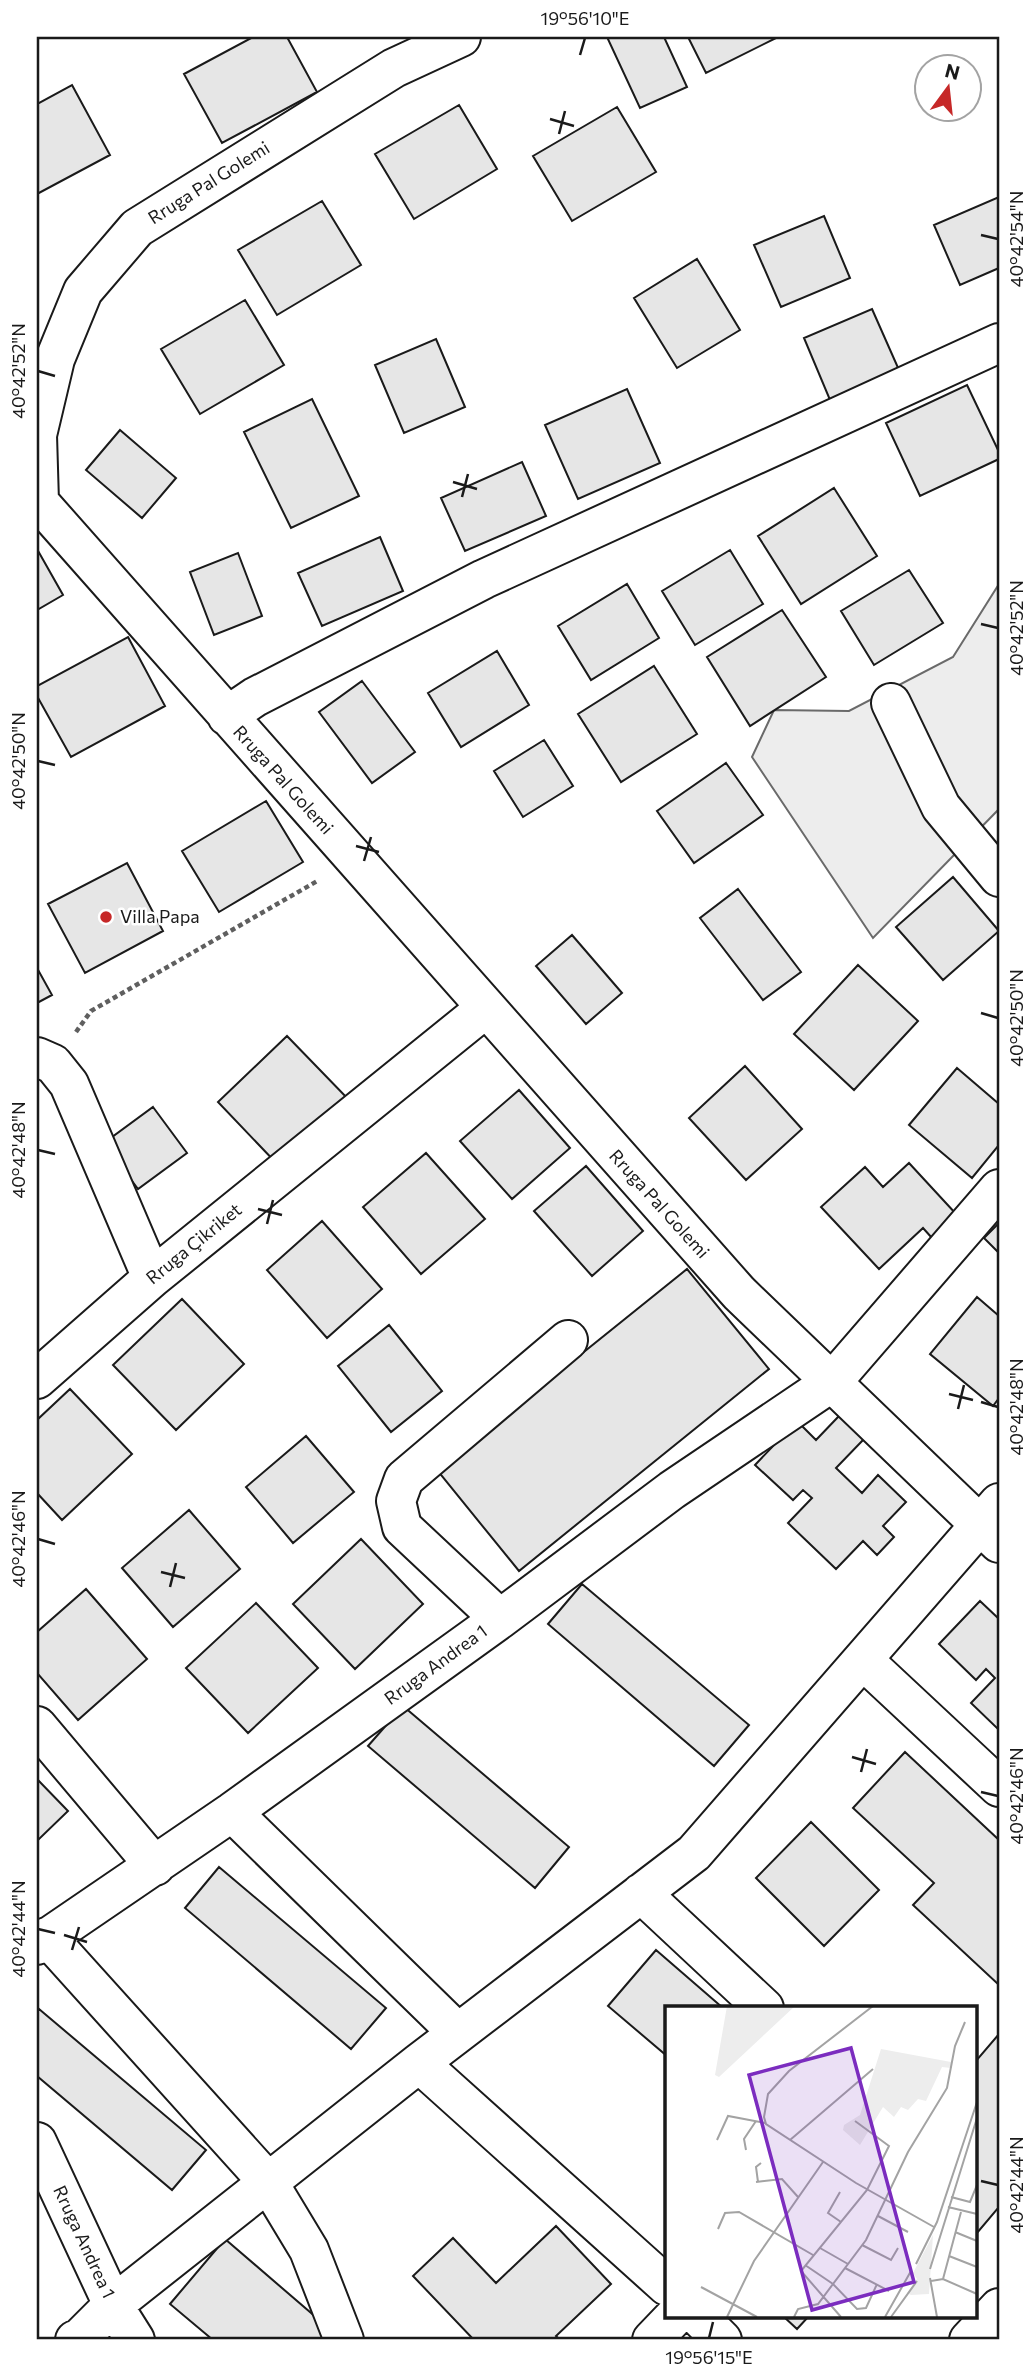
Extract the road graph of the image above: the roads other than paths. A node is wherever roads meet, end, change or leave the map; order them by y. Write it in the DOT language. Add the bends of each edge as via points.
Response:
graph roads {
  1 [pos="461,37"];
  2 [pos="999,342"];
  3 [pos="38,502"];
  4 [pos="891,703"];
  5 [pos="226,716"];
  6 [pos="999,877"];
  7 [pos="486,1008"];
  8 [pos="45,1060"];
  9 [pos="999,1189"];
  10 [pos="152,1278"];
  11 [pos="568,1340"];
  12 [pos="37,1380"];
  13 [pos="832,1382"];
  14 [pos="993,1524"];
  15 [pos="500,1619"];
  16 [pos="863,1660"];
  17 [pos="37,1726"];
  18 [pos="999,1787"];
  19 [pos="232,1812"];
  20 [pos="155,1866"];
  21 [pos="641,1893"];
  22 [pos="42,1941"];
  23 [pos="762,2006"];
  24 [pos="458,2033"];
  25 [pos="419,2063"];
  26 [pos="37,2142"];
  27 [pos="268,2182"];
  28 [pos="665,2284"];
  29 [pos="113,2305"];
  30 [pos="999,2308"];
  31 [pos="673,2318"];
  32 [pos="700,2318"];
  33 [pos="75,2340"];
  34 [pos="135,2340"];
  35 [pos="345,2340"];
  36 [pos="652,2340"];
  37 [pos="722,2340"];
  38 [pos="969,2340"];
  1 -- 3 [label="street, Rruga Pal Golemi" via="394,68 137,228 83,291 55,359 37,435"];
  2 -- 5 [label="street" via="484,579"];
  3 -- 5 [label="street, Rruga Pal Golemi"];
  4 -- 6 [label="street" via="941,807"];
  5 -- 7 [label="street, Rruga Pal Golemi"];
  7 -- 10 [label="street, Rruga Çikriket"];
  7 -- 13 [label="street, Rruga Pal Golemi" via="738,1293"];
  8 -- 10 [label="street" via="69,1084"];
  9 -- 13 [label="street, Rruga Andrea 1"];
  10 -- 12 [label="street, Rruga Çikriket"];
  11 -- 15 [label="street" via="404,1479 396,1501 402,1527"];
  13 -- 14 [label="street, Rruga Pal Golemi"];
  13 -- 15 [label="street, Rruga Andrea 1" via="672,1489"];
  14 -- 16 [label="street"];
  15 -- 19 [label="street, Rruga Andrea 1"];
  16 -- 18 [label="street"];
  16 -- 21 [label="street" via="694,1853"];
  17 -- 20 [label="street"];
  19 -- 20 [label="street, Rruga Andrea 1"];
  19 -- 24 [label="street"];
  20 -- 22 [label="street, Rruga Andrea 1"];
  21 -- 23 [label="street"];
  21 -- 24 [label="street"];
  22 -- 27 [label="street"];
  24 -- 25 [label="street"];
  25 -- 27 [label="street"];
  25 -- 28 [label="street"];
  26 -- 29 [label="street, Rruga Andrea 1"];
  27 -- 29 [label="street"];
  27 -- 35 [label="street" via="309,2250"];
  29 -- 33 [label="street"];
  29 -- 34 [label="street, Rruga Andrea 1"];
  30 -- 38 [label="street"];
  31 -- 36 [label="street"];
  32 -- 37 [label="street"];
}
